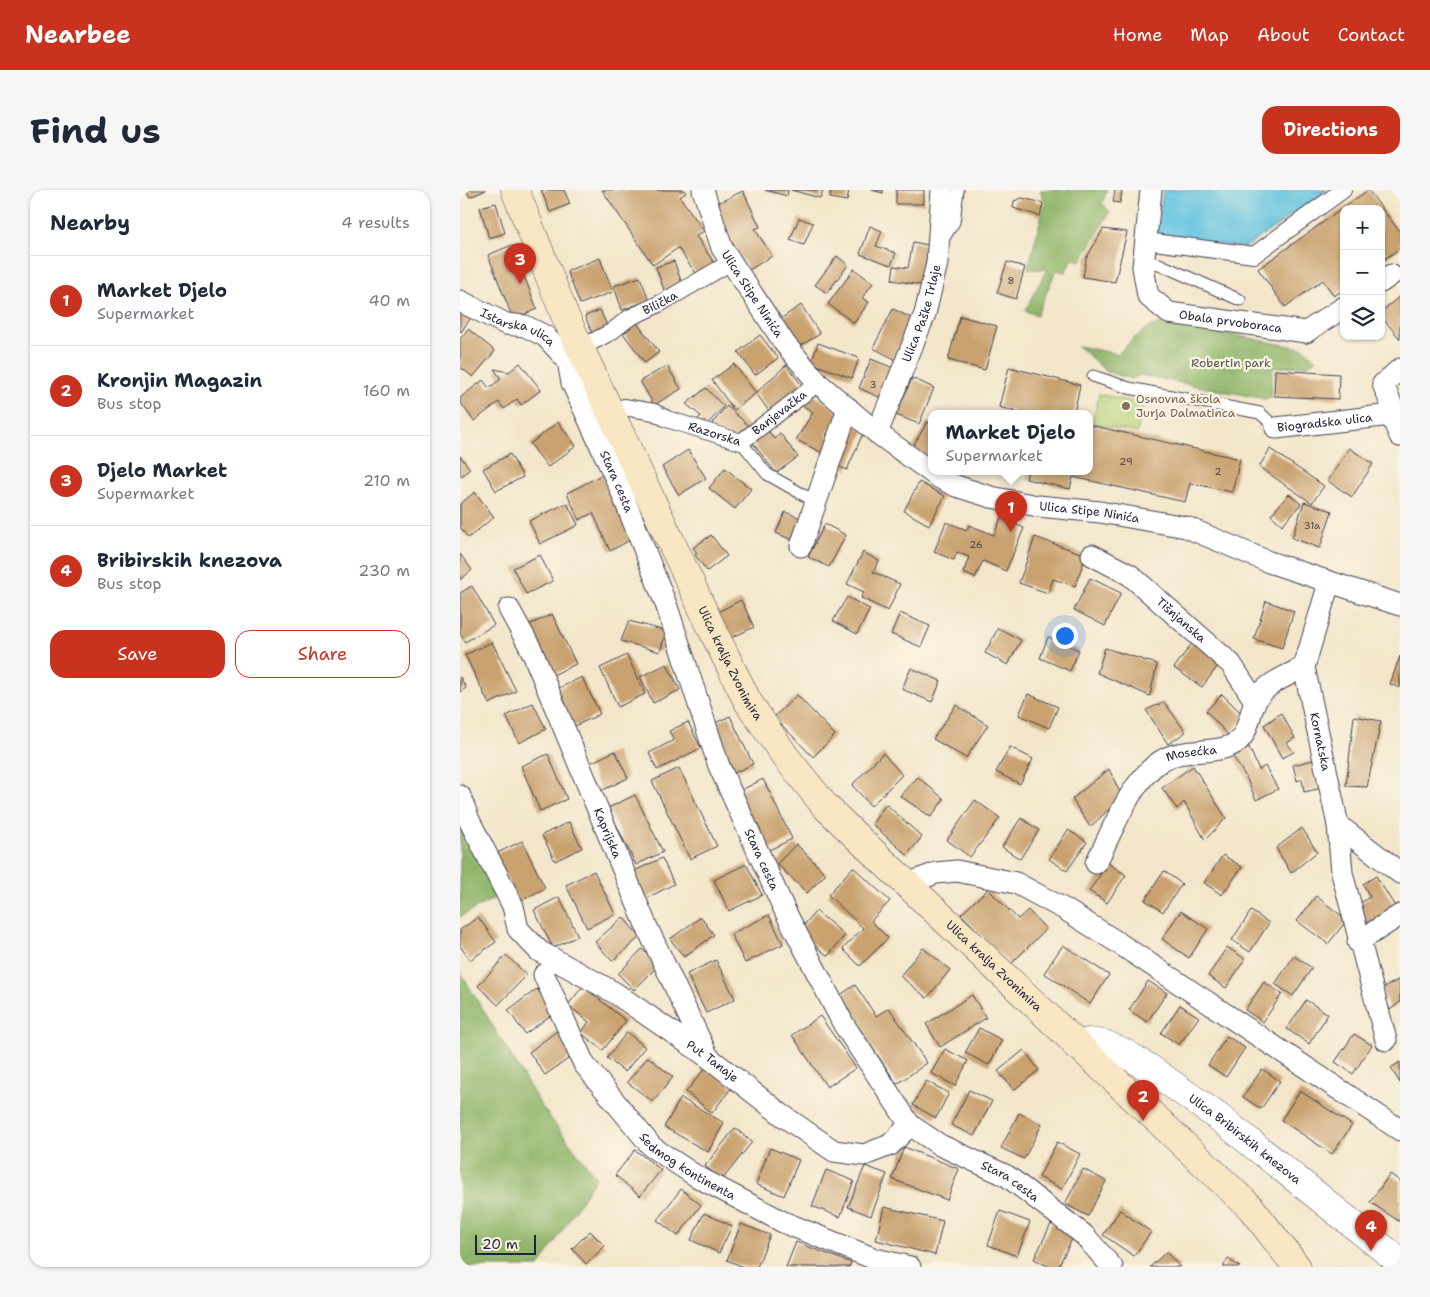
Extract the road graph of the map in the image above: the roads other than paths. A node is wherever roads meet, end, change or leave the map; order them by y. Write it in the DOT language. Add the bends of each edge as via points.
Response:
graph roads {
  1 [pos="515,190"];
  2 [pos="703,190"];
  3 [pos="942,190"];
  4 [pos="958,190"];
  5 [pos="1151,190"];
  6 [pos="1343,190"];
  7 [pos="938,248"];
  8 [pos="1144,251"];
  9 [pos="731,262"];
  10 [pos="1240,300"];
  11 [pos="460,301"];
  12 [pos="1340,311"];
  13 [pos="580,351"];
  14 [pos="1400,369"];
  15 [pos="1093,376"];
  16 [pos="818,383"];
  17 [pos="624,407"];
  18 [pos="848,408"];
  19 [pos="1390,415"];
  20 [pos="1276,428"];
  21 [pos="877,433"];
  22 [pos="1400,436"];
  23 [pos="741,442"];
  24 [pos="928,470"];
  25 [pos="935,475"];
  26 [pos="816,502"];
  27 [pos="801,546"];
  28 [pos="1092,555"];
  29 [pos="1329,583"];
  30 [pos="1400,605"];
  31 [pos="509,608"];
  32 [pos="1304,667"];
  33 [pos="1255,702"];
  34 [pos="460,796"];
  35 [pos="1338,825"];
  36 [pos="1096,863"];
  37 [pos="1400,873"];
  38 [pos="907,884"];
  39 [pos="1400,915"];
  40 [pos="1358,942"];
  41 [pos="544,974"];
  42 [pos="1386,1040"];
  43 [pos="1076,1045"];
  44 [pos="708,1057"];
  45 [pos="910,1125"];
  46 [pos="1400,1130"];
  47 [pos="1400,1262"];
  48 [pos="910,1267"];
  49 [pos="1112,1267"];
  50 [pos="1297,1267"];
  1 -- 13 [label="main road, Ulica kralja Zvonimira"];
  2 -- 9 [label="street, Ulica Stipe Ninića" via="722,248"];
  3 -- 7 [label="street, Ulica Paške Trlaje"];
  4 -- 7 [label="lane" via="954,222"];
  5 -- 8 [label="street, Obala prvoboraca"];
  6 -- 8 [label="street" via="1254,255"];
  7 -- 21 [label="street, Ulica Paške Trlaje" via="925,314"];
  8 -- 10 [label="lane" via="1159,264"];
  8 -- 12 [label="street, Obala prvoboraca" via="1148,296 1169,314 1312,336"];
  9 -- 13 [label="street, Bilička" via="661,304 629,318"];
  9 -- 16 [label="street, Ulica Stipe Ninića" via="785,344"];
  11 -- 13 [label="street, Istarska ulica" via="506,324 525,326"];
  13 -- 38 [label="main road, Ulica kralja Zvonimira" via="748,702 825,806"];
  13 -- 45 [label="street, Stara cesta" via="572,383 620,488 667,607 724,775 785,911 844,1025"];
  14 -- 19 [label="street, Biogradska ulica" via="1383,384 1392,406"];
  15 -- 20 [label="lane, Biogradska ulica" via="1129,388 1260,413"];
  16 -- 18 [label="street, Ulica Stipe Ninića"];
  16 -- 23 [label="street, Banjevačka"];
  17 -- 23 [label="street, Razorska" via="654,412"];
  18 -- 21 [label="street, Ulica Stipe Ninića"];
  18 -- 26 [label="street"];
  19 -- 20 [label="street, Biogradska ulica"];
  19 -- 22 [label="street"];
  21 -- 24 [label="street, Ulica Stipe Ninića"];
  23 -- 26 [label="lane, Razorska" via="767,474"];
  25 -- 29 [label="street, Ulica Stipe Ninića" via="956,486 991,497 1186,527 1268,562"];
  26 -- 27 [label="street"];
  28 -- 33 [label="street, Tišnjanska" via="1130,575 1231,664"];
  29 -- 30 [label="street, Ulica Stipe Ninića"];
  29 -- 32 [label="street, Kornatska"];
  31 -- 44 [label="street, Kaprijska" via="531,649 646,925"];
  32 -- 33 [label="street, Mosećka" via="1272,684"];
  32 -- 35 [label="street, Kornatska"];
  33 -- 36 [label="street, Mosećka" via="1242,737 1230,746 1224,750 1186,750 1161,761 1140,780"];
  34 -- 44 [label="street, Put Tanaje" via="513,906 518,929 539,951 615,992"];
  35 -- 37 [label="street"];
  35 -- 40 [label="street, Kornatska" via="1342,874"];
  38 -- 43 [label="main road, Ulica kralja Zvonimira"];
  38 -- 46 [label="street" via="936,873 957,871 1016,884 1117,942"];
  39 -- 40 [label="street"];
  40 -- 42 [label="street, Kornatska"];
  41 -- 48 [label="street, Sedmog kontinenta" via="584,1064 652,1146 696,1176 783,1222 875,1259"];
  43 -- 47 [label="street, Ulica Bribirskih knezova" via="1089,1042 1104,1044 1152,1070 1221,1119"];
  43 -- 50 [label="main road, Ulica kralja Zvonimira" via="1251,1208"];
  44 -- 45 [label="street, Put Tanaje" via="834,1151 864,1155 890,1145"];
  45 -- 49 [label="street, Stara cesta" via="940,1145 1007,1176 1084,1235"];
}
